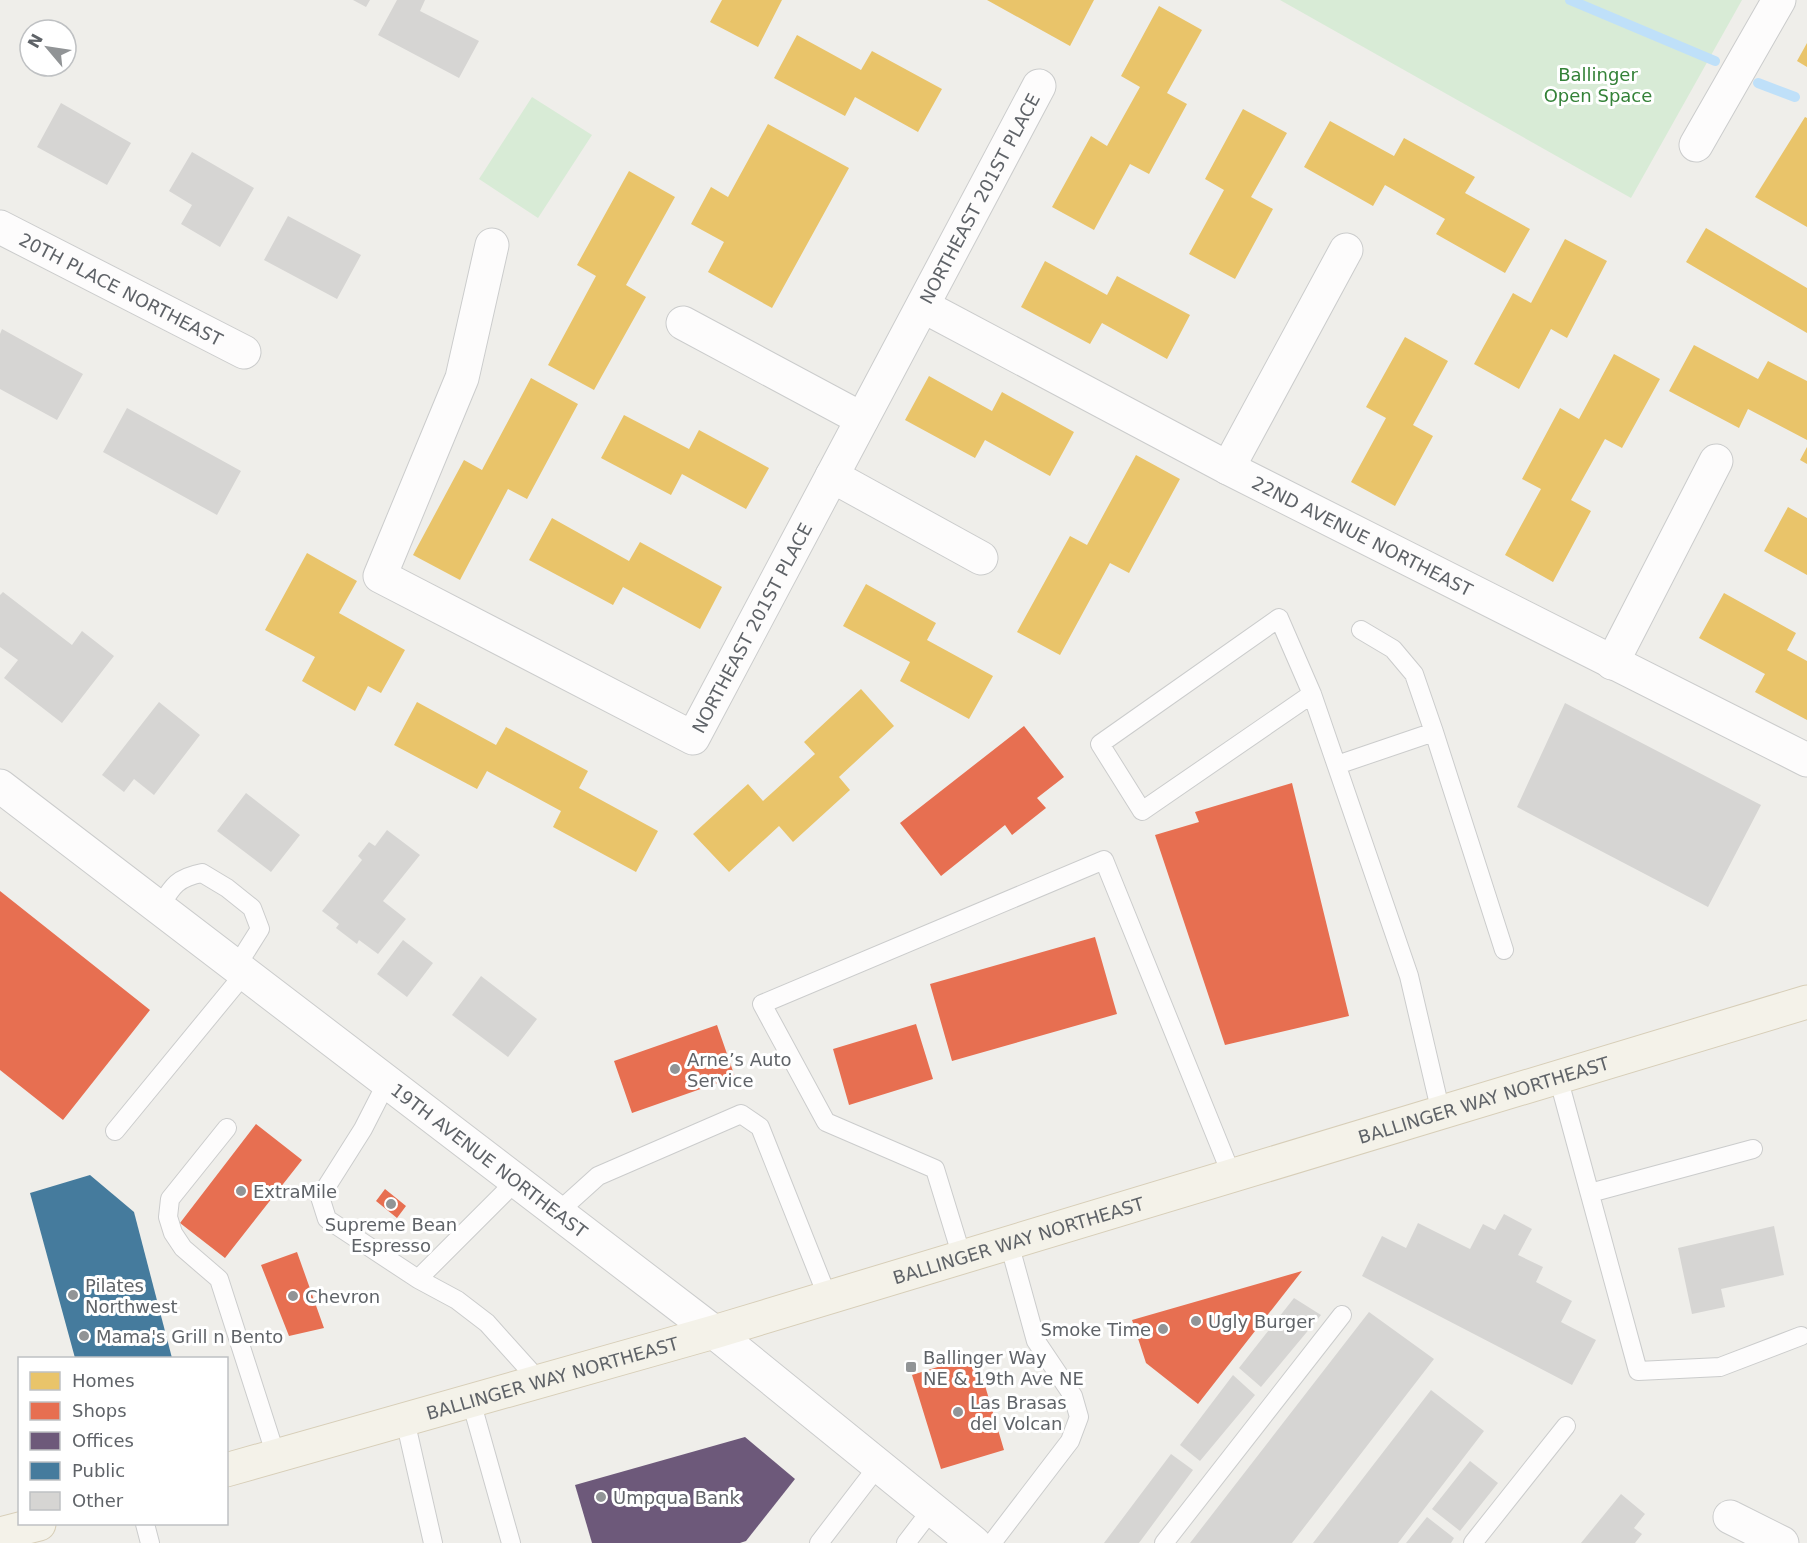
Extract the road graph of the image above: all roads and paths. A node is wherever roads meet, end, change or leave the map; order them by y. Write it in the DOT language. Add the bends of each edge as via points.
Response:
graph roads {
  1 [pos="1779,0"];
  2 [pos="1039,86"];
  3 [pos="1696,145"];
  4 [pos="0,227"];
  5 [pos="492,244"];
  6 [pos="1346,250"];
  7 [pos="922,306"];
  8 [pos="683,323"];
  9 [pos="244,352"];
  10 [pos="862,420"];
  11 [pos="1716,460"];
  12 [pos="1228,468"];
  13 [pos="832,476"];
  14 [pos="981,558"];
  15 [pos="1361,630"];
  16 [pos="1612,663"];
  17 [pos="1312,694"];
  18 [pos="1434,732"];
  19 [pos="1807,760"];
  20 [pos="1336,765"];
  21 [pos="0,786"];
  22 [pos="159,908"];
  23 [pos="1504,950"];
  24 [pos="240,970"];
  25 [pos="1807,1002"];
  26 [pos="1558,1077"];
  27 [pos="387,1083"];
  28 [pos="1441,1113"];
  29 [pos="227,1128"];
  30 [pos="115,1131"];
  31 [pos="1753,1149"];
  32 [pos="1232,1176"];
  33 [pos="516,1181"];
  34 [pos="1590,1193"];
  35 [pos="557,1213"];
  36 [pos="1009,1243"];
  37 [pos="962,1257"];
  38 [pos="418,1279"];
  39 [pos="828,1298"];
  40 [pos="1342,1315"];
  41 [pos="714,1332"];
  42 [pos="1801,1336"];
  43 [pos="540,1382"];
  44 [pos="471,1401"];
  45 [pos="405,1420"];
  46 [pos="1566,1426"];
  47 [pos="276,1456"];
  48 [pos="878,1466"];
  49 [pos="228,1469"];
  50 [pos="932,1509"];
  51 [pos="1730,1516"];
  52 [pos="35,1525"];
  53 [pos="144,1525"];
  54 [pos="0,1534"];
  55 [pos="150,1543"];
  56 [pos="433,1543"];
  57 [pos="511,1543"];
  58 [pos="819,1543"];
  59 [pos="906,1543"];
  60 [pos="974,1543"];
  61 [pos="992,1543"];
  62 [pos="1164,1543"];
  63 [pos="1473,1543"];
  64 [pos="1782,1543"];
  1 -- 3 [label="street"];
  2 -- 7 [label="street, NORTHEAST 201ST PLACE"];
  4 -- 9 [label="street, 20TH PLACE NORTHEAST"];
  5 -- 13 [label="street, NORTHEAST 201ST PLACE" via="462,378 380,576 693,738"];
  6 -- 12 [label="street"];
  7 -- 10 [label="street, NORTHEAST 201ST PLACE"];
  7 -- 12 [label="street, 22ND AVENUE NORTHEAST"];
  8 -- 10 [label="street"];
  10 -- 13 [label="street, NORTHEAST 201ST PLACE"];
  11 -- 16 [label="street"];
  12 -- 16 [label="street, 22ND AVENUE NORTHEAST"];
  13 -- 14 [label="street"];
  15 -- 18 [label="lane" via="1393,649 1414,674"];
  16 -- 19 [label="street, 22ND AVENUE NORTHEAST"];
  17 -- 17 [label="lane" via="1279,618 1100,744 1142,811"];
  17 -- 20 [label="lane"];
  18 -- 20 [label="lane"];
  18 -- 23 [label="lane"];
  20 -- 28 [label="lane" via="1409,976"];
  21 -- 22 [label="street, 19TH AVENUE NORTHEAST"];
  22 -- 24 [label="street, 19TH AVENUE NORTHEAST"];
  22 -- 24 [label="lane" via="173,886 186,876 202,873 227,888 252,908 260,929"];
  24 -- 27 [label="street, 19TH AVENUE NORTHEAST"];
  24 -- 30 [label="lane"];
  25 -- 26 [label="main road, BALLINGER WAY NORTHEAST"];
  26 -- 28 [label="main road, BALLINGER WAY NORTHEAST"];
  26 -- 34 [label="lane"];
  27 -- 33 [label="street, 19TH AVENUE NORTHEAST"];
  27 -- 38 [label="lane" via="320,1197 327,1219"];
  28 -- 32 [label="main road, BALLINGER WAY NORTHEAST"];
  29 -- 47 [label="lane" via="170,1198 168,1217 183,1248 219,1279"];
  31 -- 34 [label="lane"];
  32 -- 36 [label="main road, BALLINGER WAY NORTHEAST"];
  32 -- 37 [label="lane" via="1104,860 762,1004 826,1122 935,1169"];
  33 -- 35 [label="street, 19TH AVENUE NORTHEAST"];
  33 -- 38 [label="lane"];
  34 -- 42 [label="lane" via="1638,1371 1720,1367"];
  35 -- 39 [label="lane" via="598,1176 741,1114 760,1128"];
  35 -- 41 [label="street, 19TH AVENUE NORTHEAST"];
  36 -- 37 [label="main road, BALLINGER WAY NORTHEAST"];
  36 -- 61 [label="lane" via="1036,1341 1073,1396 1079,1417 1070,1441"];
  37 -- 39 [label="main road, BALLINGER WAY NORTHEAST"];
  38 -- 43 [label="lane" via="458,1300 487,1323"];
  39 -- 41 [label="main road, BALLINGER WAY NORTHEAST"];
  40 -- 62 [label="lane"];
  41 -- 43 [label="main road, BALLINGER WAY NORTHEAST"];
  41 -- 48 [label="street, 19TH AVENUE NORTHEAST"];
  43 -- 44 [label="main road, BALLINGER WAY NORTHEAST"];
  44 -- 45 [label="main road, BALLINGER WAY NORTHEAST"];
  44 -- 57 [label="lane"];
  45 -- 47 [label="main road, BALLINGER WAY NORTHEAST"];
  45 -- 56 [label="lane"];
  46 -- 63 [label="lane"];
  47 -- 49 [label="main road, BALLINGER WAY NORTHEAST"];
  48 -- 50 [label="street, 19TH AVENUE NORTHEAST"];
  48 -- 58 [label="lane"];
  50 -- 59 [label="lane"];
  50 -- 60 [label="street, 19TH AVENUE NORTHEAST"];
  51 -- 64 [label="street"];
  52 -- 54 [label="main road"];
  53 -- 55 [label="lane"];
}
